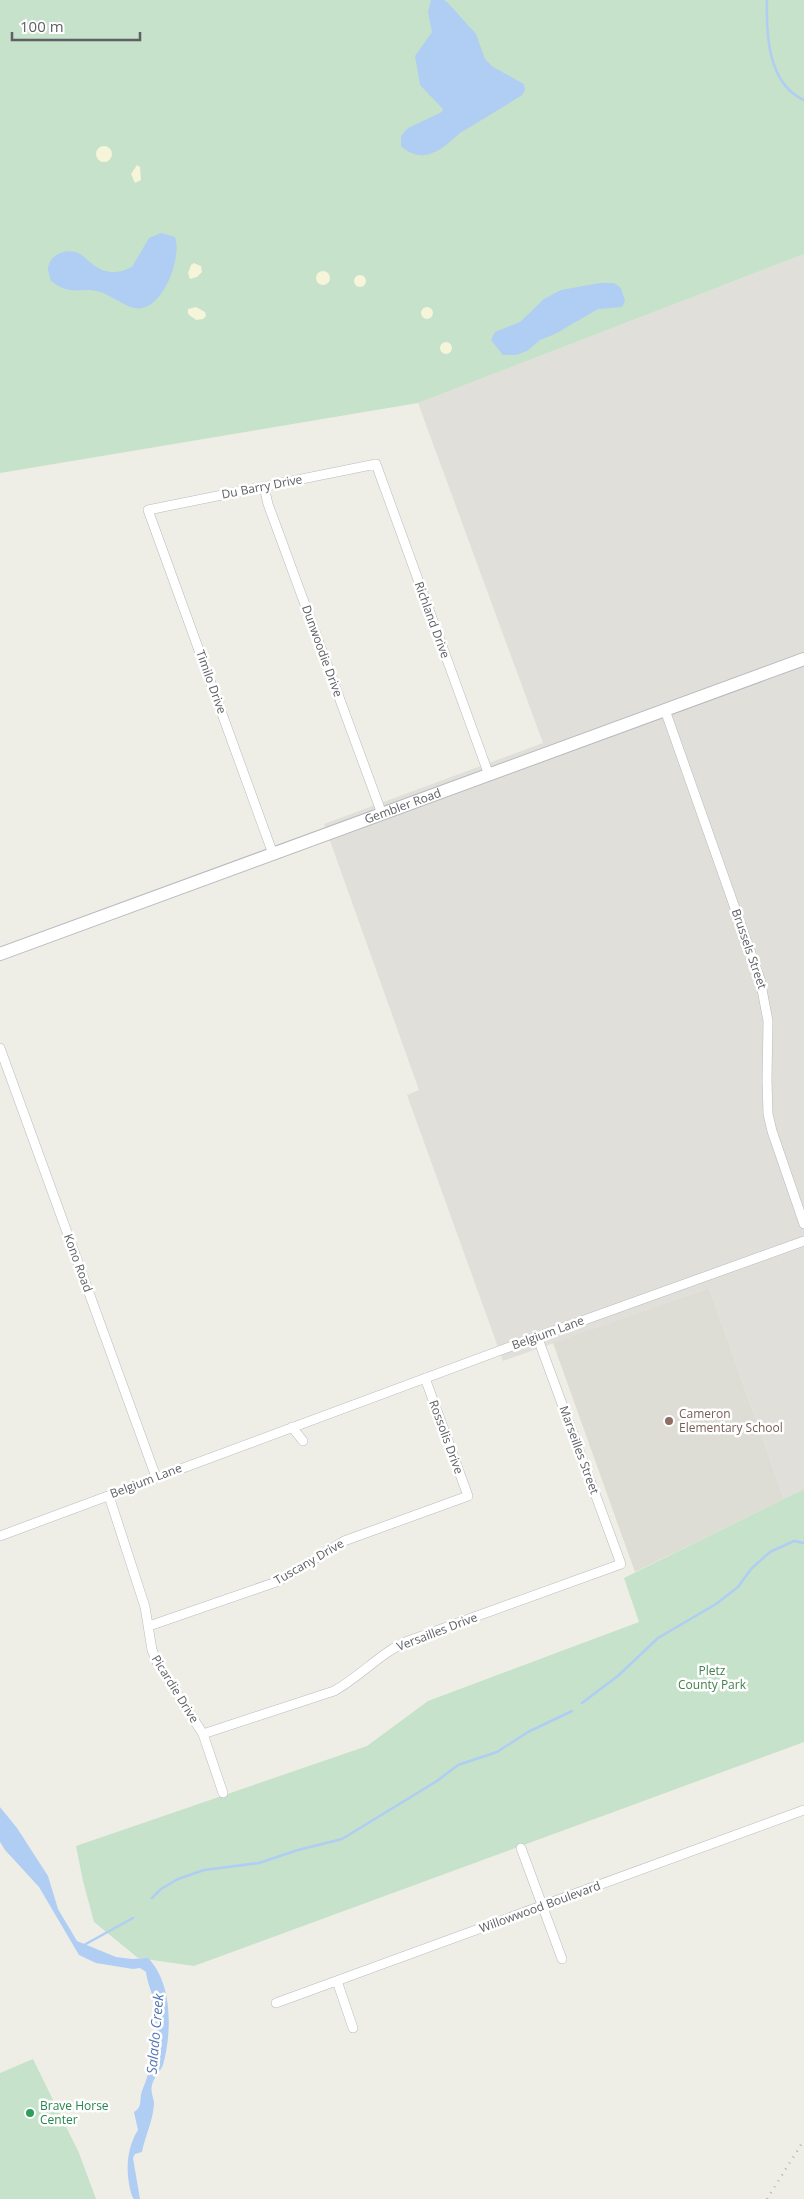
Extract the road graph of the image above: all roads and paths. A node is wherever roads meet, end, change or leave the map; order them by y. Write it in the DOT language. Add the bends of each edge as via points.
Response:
graph roads {
  1 [pos="376,464"];
  2 [pos="264,487"];
  3 [pos="148,510"];
  4 [pos="804,659"];
  5 [pos="665,710"];
  6 [pos="489,775"];
  7 [pos="382,814"];
  8 [pos="273,854"];
  9 [pos="0,954"];
  10 [pos="0,1048"];
  11 [pos="804,1224"];
  12 [pos="804,1241"];
  13 [pos="537,1336"];
  14 [pos="425,1378"];
  15 [pos="292,1427"];
  16 [pos="303,1441"];
  17 [pos="156,1477"];
  18 [pos="109,1496"];
  19 [pos="468,1496"];
  20 [pos="0,1536"];
  21 [pos="622,1564"];
  22 [pos="149,1626"];
  23 [pos="203,1734"];
  24 [pos="223,1793"];
  25 [pos="804,1810"];
  26 [pos="521,1848"];
  27 [pos="542,1907"];
  28 [pos="562,1959"];
  29 [pos="337,1981"];
  30 [pos="276,2003"];
  31 [pos="353,2028"];
  1 -- 2 [label="street, Du Barry Drive"];
  1 -- 6 [label="street, Richland Drive"];
  2 -- 3 [label="street, Du Barry Drive"];
  2 -- 7 [label="street, Dunwoodie Drive"];
  3 -- 8 [label="street, Timilo Drive"];
  4 -- 5 [label="main road, Gembler Road"];
  5 -- 6 [label="main road, Gembler Road"];
  5 -- 11 [label="street, Brussels Street" via="760,979 768,1021 768,1114"];
  6 -- 7 [label="main road, Gembler Road"];
  7 -- 8 [label="main road, Gembler Road"];
  8 -- 9 [label="main road, Gembler Road"];
  10 -- 17 [label="street, Kono Road"];
  12 -- 13 [label="street, Belgium Lane"];
  13 -- 14 [label="street, Belgium Lane"];
  13 -- 21 [label="street, Marseilles Street"];
  14 -- 15 [label="street, Belgium Lane"];
  14 -- 19 [label="street, Rossolis Drive"];
  15 -- 16 [label="street"];
  15 -- 17 [label="street, Belgium Lane"];
  17 -- 18 [label="street, Belgium Lane"];
  18 -- 20 [label="street, Belgium Lane"];
  18 -- 22 [label="street, Picardie Drive" via="136,1574"];
  19 -- 22 [label="street, Tuscany Drive" via="344,1541 279,1581"];
  21 -- 23 [label="street, Versailles Drive" via="398,1645 334,1691"];
  22 -- 23 [label="street, Picardie Drive" via="157,1662"];
  23 -- 24 [label="street, Picardie Drive"];
  25 -- 27 [label="street, Willowwood Boulevard"];
  26 -- 27 [label="street"];
  27 -- 28 [label="street"];
  27 -- 29 [label="street, Willowwood Boulevard"];
  29 -- 30 [label="street, Willowwood Boulevard"];
  29 -- 31 [label="street"];
}
